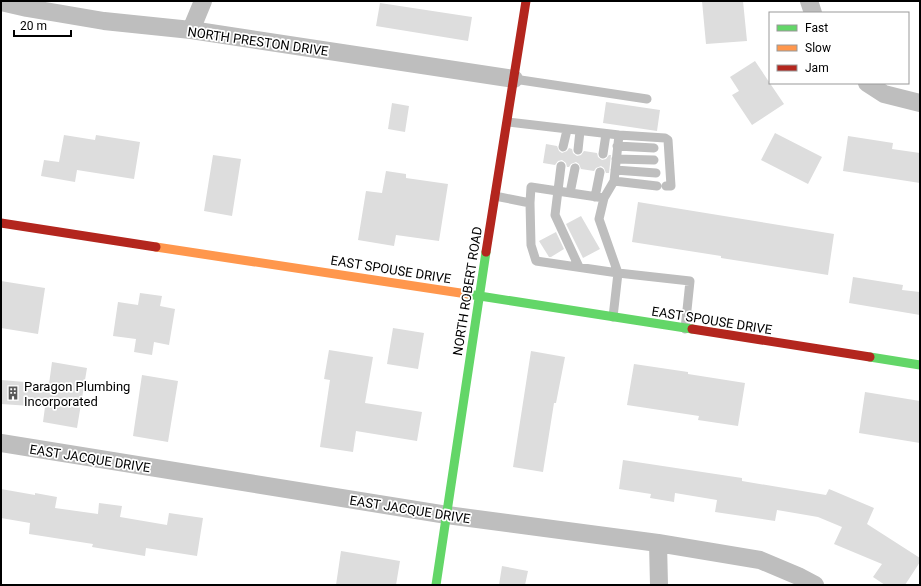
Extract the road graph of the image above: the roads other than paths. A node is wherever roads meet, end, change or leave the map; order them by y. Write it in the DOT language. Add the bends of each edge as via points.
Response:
graph roads {
  1 [pos="203,1"];
  2 [pos="526,1"];
  3 [pos="809,1"];
  4 [pos="1,2"];
  5 [pos="813,12"];
  6 [pos="191,30"];
  7 [pos="514,79"];
  8 [pos="869,84"];
  9 [pos="647,99"];
  10 [pos="920,103"];
  11 [pos="508,122"];
  12 [pos="567,130"];
  13 [pos="580,131"];
  14 [pos="606,134"];
  15 [pos="619,135"];
  16 [pos="617,146"];
  17 [pos="564,147"];
  18 [pos="654,148"];
  19 [pos="578,150"];
  20 [pos="603,154"];
  21 [pos="616,159"];
  22 [pos="654,160"];
  23 [pos="561,166"];
  24 [pos="575,168"];
  25 [pos="615,170"];
  26 [pos="600,172"];
  27 [pos="664,174"];
  28 [pos="614,181"];
  29 [pos="557,191"];
  30 [pos="570,193"];
  31 [pos="496,196"];
  32 [pos="600,198"];
  33 [pos="530,203"];
  34 [pos="1,223"];
  35 [pos="579,267"];
  36 [pos="618,273"];
  37 [pos="479,296"];
  38 [pos="613,317"];
  39 [pos="685,329"];
  40 [pos="920,365"];
  41 [pos="1,443"];
  42 [pos="447,515"];
  43 [pos="658,543"];
  44 [pos="436,585"];
  45 [pos="659,585"];
  46 [pos="815,585"];
  1 -- 6 [label="street"];
  2 -- 7 [label="main road, NORTH ROBERT ROAD"];
  3 -- 5 [label="street"];
  4 -- 6 [label="street, NORTH PRESTON DRIVE" via="104,21"];
  6 -- 7 [label="street, NORTH PRESTON DRIVE"];
  7 -- 9 [label="lane"];
  7 -- 11 [label="main road, NORTH ROBERT ROAD"];
  8 -- 10 [label="street" via="884,94"];
  11 -- 12 [label="lane"];
  11 -- 31 [label="main road, NORTH ROBERT ROAD"];
  12 -- 13 [label="lane"];
  12 -- 17 [label="lane"];
  13 -- 14 [label="lane"];
  13 -- 19 [label="lane"];
  14 -- 15 [label="lane"];
  14 -- 20 [label="lane"];
  15 -- 16 [label="lane"];
  15 -- 27 [label="lane" via="668,140"];
  16 -- 18 [label="lane"];
  16 -- 21 [label="lane"];
  21 -- 22 [label="lane"];
  21 -- 25 [label="lane"];
  23 -- 29 [label="lane"];
  24 -- 30 [label="lane"];
  25 -- 27 [label="lane"];
  25 -- 28 [label="lane"];
  26 -- 32 [label="lane"];
  27 -- 28 [label="lane" via="671,186"];
  28 -- 32 [label="lane"];
  29 -- 30 [label="lane"];
  29 -- 33 [label="lane" via="531,188"];
  29 -- 35 [label="lane" via="555,216"];
  30 -- 32 [label="lane"];
  31 -- 33 [label="lane"];
  31 -- 37 [label="main road, NORTH ROBERT ROAD"];
  32 -- 36 [label="lane" via="599,220"];
  33 -- 35 [label="lane" via="531,245 536,261"];
  34 -- 37 [label="main road, EAST SPOUSE DRIVE"];
  35 -- 36 [label="lane"];
  36 -- 38 [label="lane"];
  36 -- 39 [label="lane" via="690,281"];
  37 -- 38 [label="main road, EAST SPOUSE DRIVE"];
  37 -- 42 [label="main road, NORTH ROBERT ROAD"];
  38 -- 39 [label="main road, EAST SPOUSE DRIVE"];
  39 -- 40 [label="main road, EAST SPOUSE DRIVE"];
  41 -- 42 [label="street, EAST JACQUE DRIVE"];
  42 -- 43 [label="street, EAST JACQUE DRIVE"];
  42 -- 44 [label="main road, NORTH ROBERT ROAD"];
  43 -- 45 [label="street"];
  43 -- 46 [label="street, EAST JACQUE DRIVE" via="760,560"];
}
